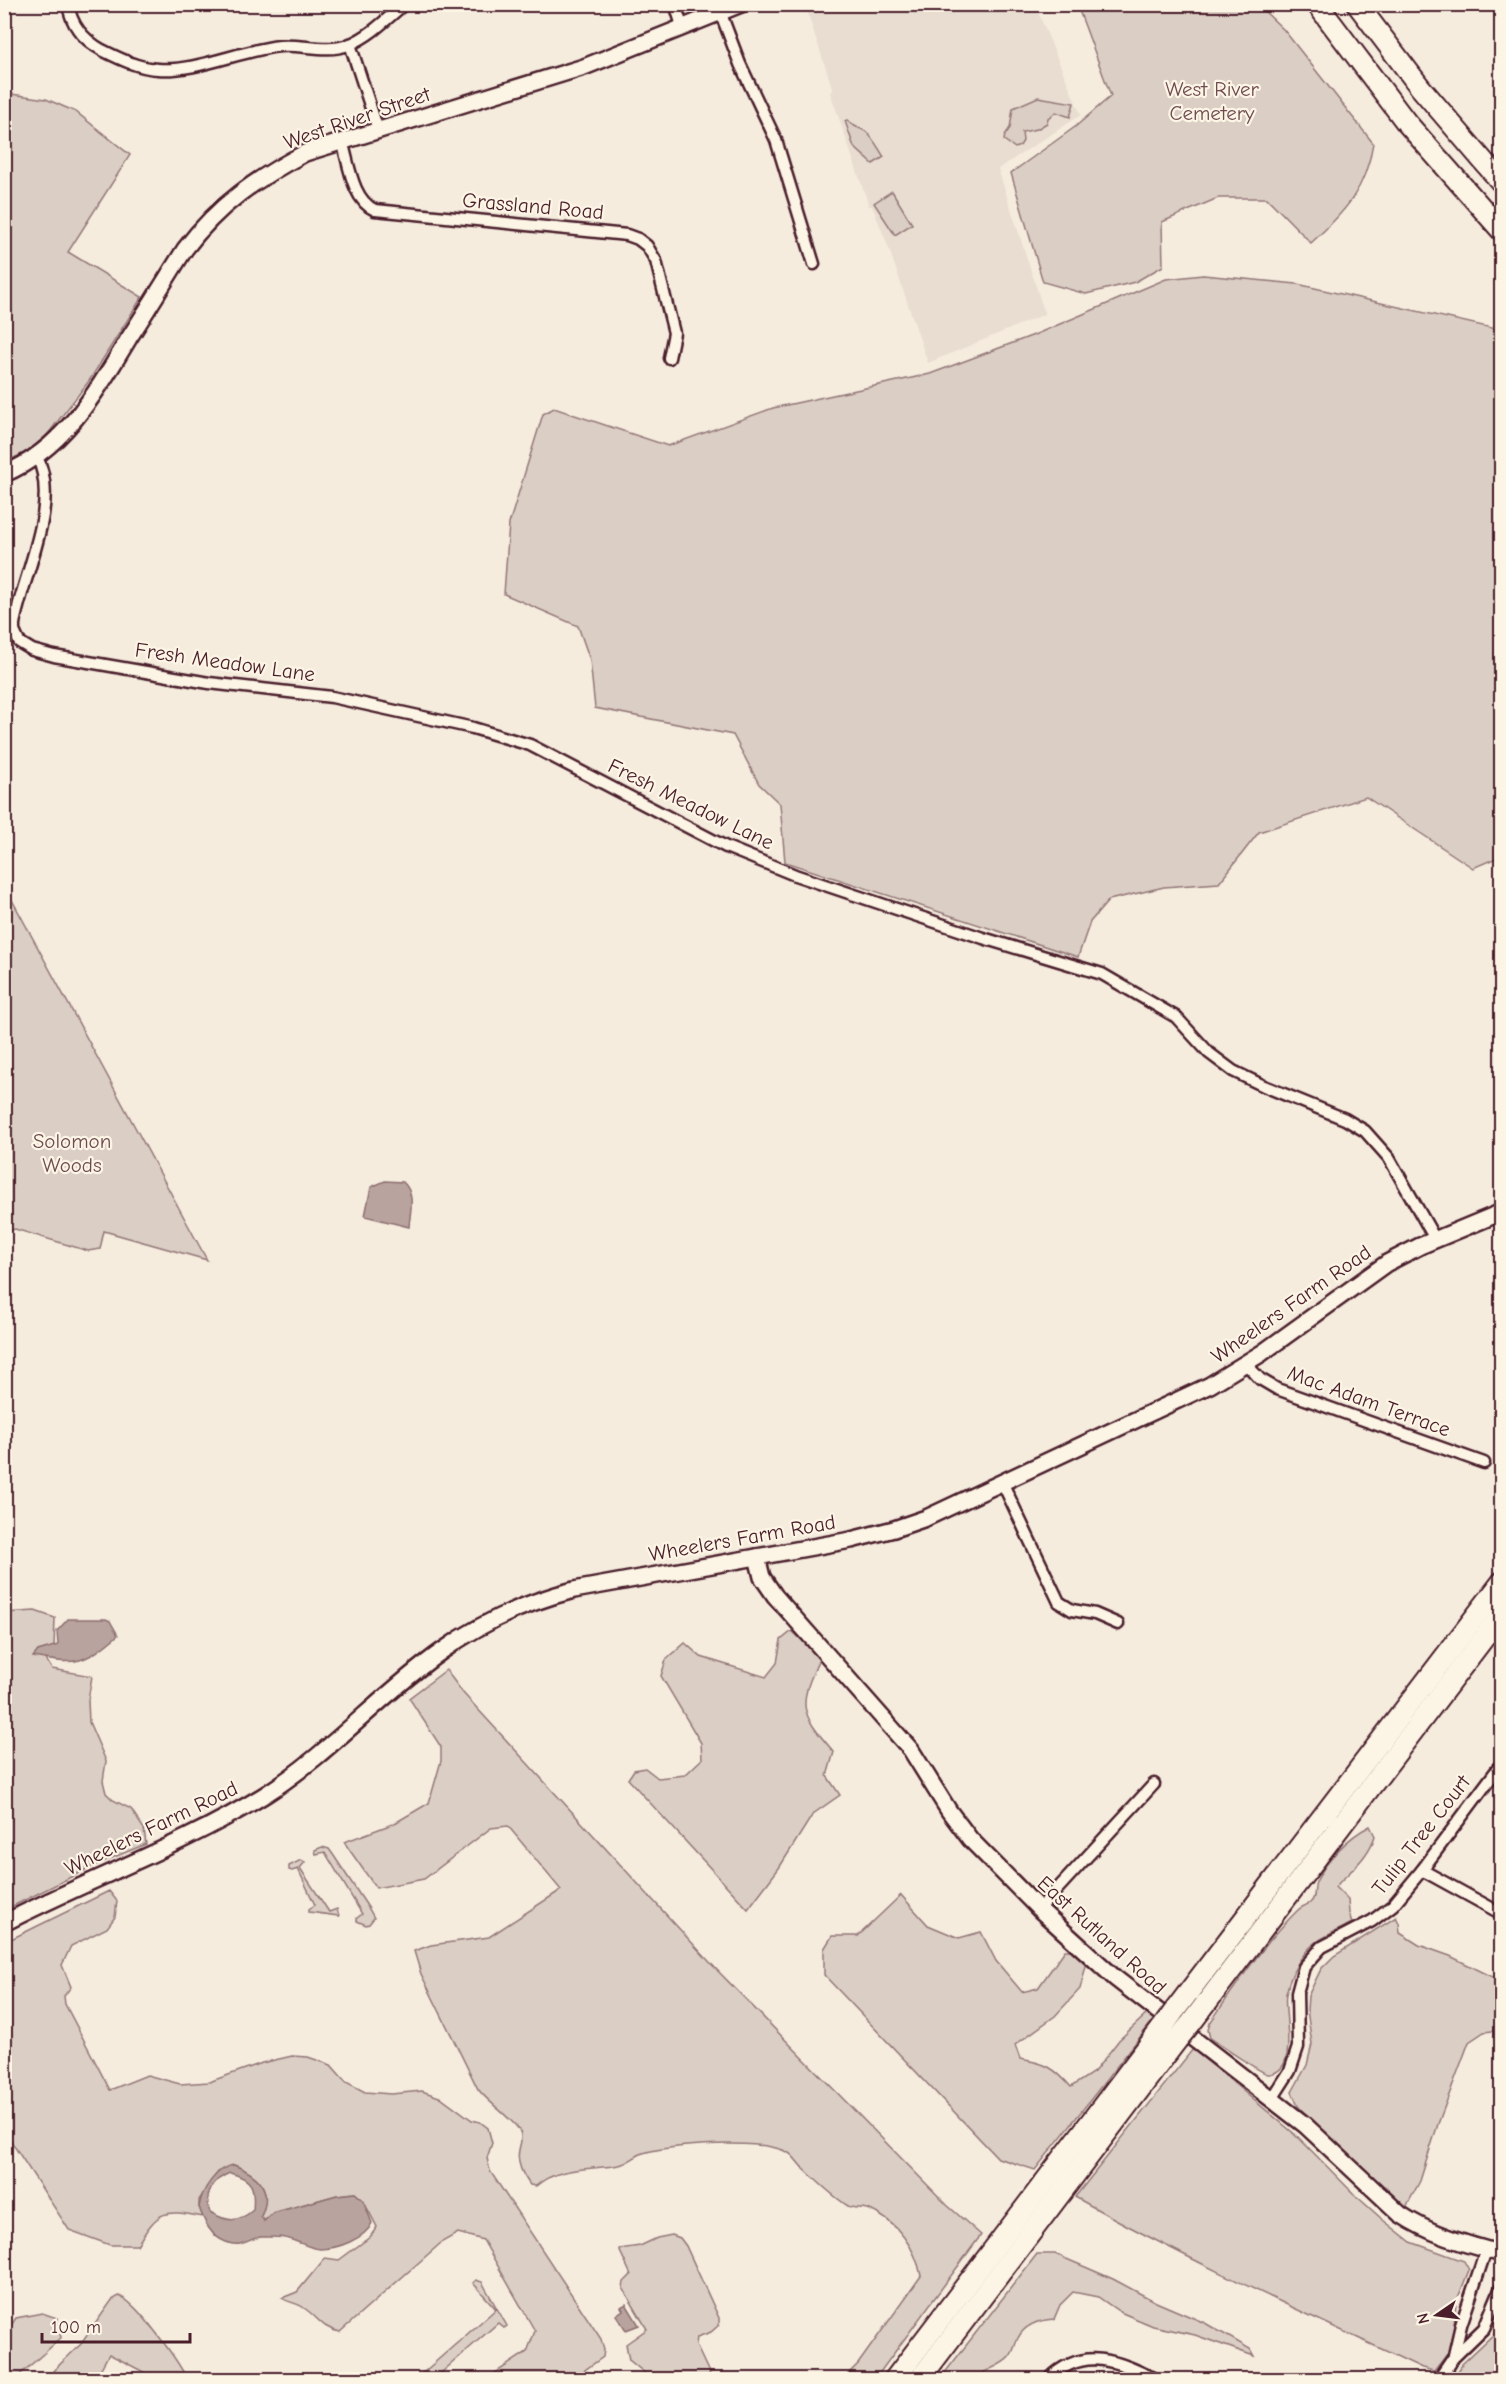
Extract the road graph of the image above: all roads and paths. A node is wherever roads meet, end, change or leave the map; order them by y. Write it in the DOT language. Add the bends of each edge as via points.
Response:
graph roads {
  1 [pos="68,4"];
  2 [pos="404,4"];
  3 [pos="675,4"];
  4 [pos="741,4"];
  5 [pos="1317,4"];
  6 [pos="1357,4"];
  7 [pos="722,14"];
  8 [pos="683,29"];
  9 [pos="350,44"];
  10 [pos="378,130"];
  11 [pos="342,141"];
  12 [pos="1502,183"];
  13 [pos="1502,231"];
  14 [pos="814,264"];
  15 [pos="669,358"];
  16 [pos="37,457"];
  17 [pos="4,474"];
  18 [pos="1502,1212"];
  19 [pos="1435,1239"];
  20 [pos="1246,1364"];
  21 [pos="1484,1464"];
  22 [pos="1002,1482"];
  23 [pos="757,1557"];
  24 [pos="1502,1582"];
  25 [pos="1502,1614"];
  26 [pos="1118,1624"];
  27 [pos="1502,1763"];
  28 [pos="1154,1784"];
  29 [pos="1422,1870"];
  30 [pos="1039,1909"];
  31 [pos="1502,1914"];
  32 [pos="4,1923"];
  33 [pos="1272,2099"];
  34 [pos="1486,2250"];
  35 [pos="1502,2254"];
  36 [pos="1502,2285"];
  37 [pos="1453,2358"];
  38 [pos="894,2379"];
  39 [pos="919,2379"];
  40 [pos="1048,2379"];
  41 [pos="1156,2379"];
  42 [pos="1438,2379"];
  1 -- 9 [label="street" via="74,24 91,44 122,60 151,68 177,68 279,46 329,48"];
  2 -- 9 [label="street"];
  3 -- 8 [label="street"];
  4 -- 7 [label="main road, West River Street"];
  5 -- 13 [label="highway" via="1406,122"];
  6 -- 12 [label="highway" via="1420,87"];
  7 -- 8 [label="main road, West River Street"];
  7 -- 14 [label="street" via="776,141"];
  8 -- 10 [label="main road, West River Street" via="548,79"];
  9 -- 10 [label="street"];
  10 -- 11 [label="main road, West River Street"];
  11 -- 15 [label="street, Grassland Road" via="358,193 375,210 627,235 643,242 656,261 674,333"];
  11 -- 16 [label="main road, West River Street" via="305,153 263,176 215,213 184,249 100,386 72,423"];
  16 -- 17 [label="main road, West River Street"];
  16 -- 19 [label="street, Fresh Meadow Lane" via="45,480 45,499 14,624 15,638 24,646 54,656 209,683 332,697 501,736 546,752 726,847 795,875 1102,975 1170,1013 1209,1053 1233,1071 1365,1131 1389,1158"];
  18 -- 19 [label="main road, Wheelers Farm Road"];
  19 -- 20 [label="main road, Wheelers Farm Road" via="1370,1274"];
  20 -- 21 [label="street, Mac Adam Terrace" via="1277,1389"];
  20 -- 22 [label="main road, Wheelers Farm Road" via="1193,1393"];
  22 -- 23 [label="main road, Wheelers Farm Road" via="894,1529"];
  22 -- 26 [label="street" via="1059,1602"];
  23 -- 30 [label="main road, East Rutland Road" via="762,1577 785,1609 911,1750 970,1839"];
  23 -- 32 [label="main road, Wheelers Farm Road" via="574,1590 502,1616 435,1656 312,1760 265,1794 184,1839"];
  24 -- 38 [label="highway, bridge"];
  25 -- 39 [label="highway, bridge"];
  27 -- 29 [label="street, Tulip Tree Court"];
  28 -- 30 [label="street"];
  29 -- 31 [label="street"];
  29 -- 33 [label="street, Tulip Tree Court" via="1383,1914 1322,1947 1304,1966 1297,1993 1298,2047 1290,2071"];
  30 -- 33 [label="main road, East Rutland Road" via="1154,2010"];
  33 -- 34 [label="main road, East Rutland Road" via="1400,2214 1439,2235"];
  34 -- 35 [label="main road, East Rutland Road"];
  34 -- 37 [label="street"];
  36 -- 37 [label="street" via="1484,2328"];
  37 -- 42 [label="street"];
  40 -- 41 [label="street" via="1069,2364 1102,2359"];
}
